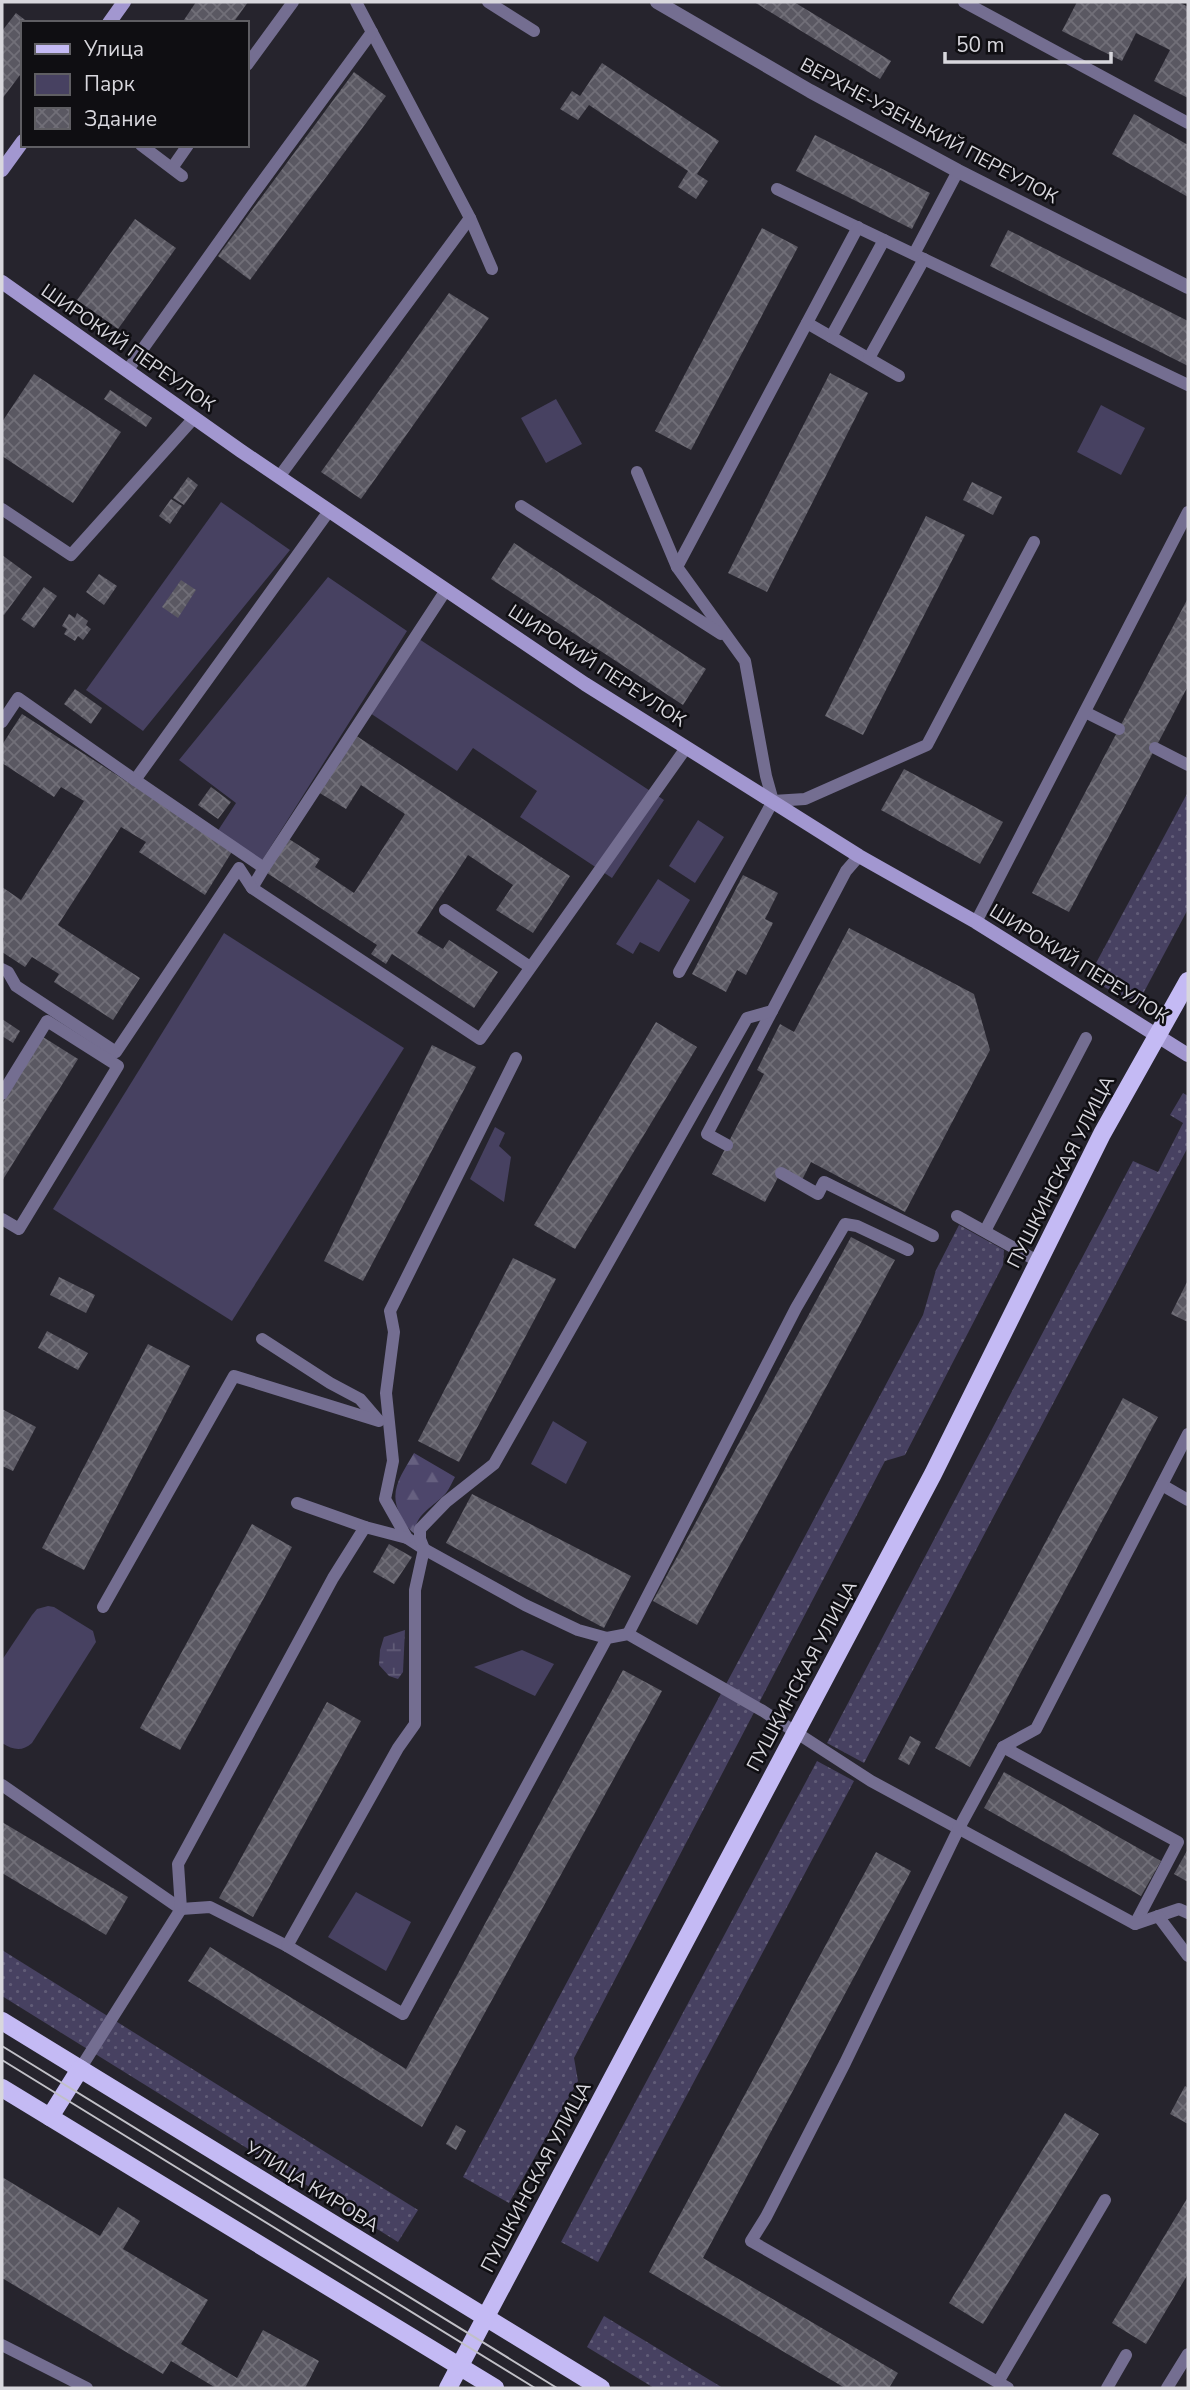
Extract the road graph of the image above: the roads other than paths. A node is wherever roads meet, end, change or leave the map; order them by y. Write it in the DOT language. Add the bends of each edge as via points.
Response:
graph roads {
  1 [pos="124,2"];
  2 [pos="293,2"];
  3 [pos="356,2"];
  4 [pos="488,2"];
  5 [pos="657,2"];
  6 [pos="964,2"];
  7 [pos="110,21"];
  8 [pos="534,31"];
  9 [pos="372,32"];
  10 [pos="248,64"];
  11 [pos="1188,123"];
  12 [pos="21,144"];
  13 [pos="144,147"];
  14 [pos="187,147"];
  15 [pos="2,170"];
  16 [pos="958,171"];
  17 [pos="777,189"];
  18 [pos="470,218"];
  19 [pos="858,227"];
  20 [pos="884,240"];
  21 [pos="919,256"];
  22 [pos="492,269"];
  23 [pos="2,282"];
  24 [pos="1188,287"];
  25 [pos="807,323"];
  26 [pos="831,337"];
  27 [pos="869,358"];
  28 [pos="127,372"];
  29 [pos="899,376"];
  30 [pos="1188,385"];
  31 [pos="194,418"];
  32 [pos="637,472"];
  33 [pos="279,477"];
  34 [pos="521,506"];
  35 [pos="2,509"];
  36 [pos="329,511"];
  37 [pos="1188,512"];
  38 [pos="1184,533"];
  39 [pos="1034,542"];
  40 [pos="677,567"];
  41 [pos="446,590"];
  42 [pos="727,638"];
  43 [pos="1085,712"];
  44 [pos="2,722"];
  45 [pos="1119,729"];
  46 [pos="686,748"];
  47 [pos="1155,748"];
  48 [pos="1188,765"];
  49 [pos="135,780"];
  50 [pos="773,802"];
  51 [pos="859,856"];
  52 [pos="264,868"];
  53 [pos="252,888"];
  54 [pos="445,910"];
  55 [pos="976,922"];
  56 [pos="530,967"];
  57 [pos="2,969"];
  58 [pos="678,972"];
  59 [pos="1188,981"];
  60 [pos="772,1011"];
  61 [pos="1157,1037"];
  62 [pos="1086,1038"];
  63 [pos="1188,1055"];
  64 [pos="516,1058"];
  65 [pos="2,1094"];
  66 [pos="727,1145"];
  67 [pos="780,1173"];
  68 [pos="957,1216"];
  69 [pos="2,1219"];
  70 [pos="985,1231"];
  71 [pos="933,1236"];
  72 [pos="908,1250"];
  73 [pos="1039,1262"];
  74 [pos="262,1339"];
  75 [pos="379,1421"];
  76 [pos="389,1434"];
  77 [pos="1188,1434"];
  78 [pos="1162,1485"];
  79 [pos="1188,1500"];
  80 [pos="297,1503"];
  81 [pos="365,1527"];
  82 [pos="407,1538"];
  83 [pos="424,1549"];
  84 [pos="103,1607"];
  85 [pos="628,1634"];
  86 [pos="607,1637"];
  87 [pos="795,1732"];
  88 [pos="1003,1747"];
  89 [pos="2,1785"];
  90 [pos="959,1829"];
  91 [pos="181,1909"];
  92 [pos="1188,1913"];
  93 [pos="1158,1916"];
  94 [pos="1135,1924"];
  95 [pos="287,1946"];
  96 [pos="1188,1956"];
  97 [pos="2,2021"];
  98 [pos="80,2069"];
  99 [pos="2,2088"];
  100 [pos="50,2118"];
  101 [pos="1105,2200"];
  102 [pos="485,2319"];
  103 [pos="2,2346"];
  104 [pos="1188,2354"];
  105 [pos="1126,2355"];
  106 [pos="461,2367"];
  107 [pos="1003,2385"];
  108 [pos="87,2388"];
  109 [pos="449,2388"];
  110 [pos="495,2388"];
  111 [pos="601,2388"];
  112 [pos="1107,2388"];
  113 [pos="1167,2388"];
  1 -- 7 [label="street"];
  2 -- 10 [label="lane"];
  3 -- 9 [label="lane"];
  4 -- 8 [label="lane"];
  5 -- 16 [label="street, ВЕРХНЕ-УЗЕНЬКИЙ ПЕРЕУЛОК"];
  6 -- 11 [label="lane"];
  9 -- 18 [label="lane"];
  9 -- 28 [label="lane"];
  12 -- 15 [label="street"];
  13 -- 14 [label="lane" via="177,172"];
  16 -- 21 [label="lane"];
  16 -- 24 [label="street, ВЕРХНЕ-УЗЕНЬКИЙ ПЕРЕУЛОК"];
  17 -- 19 [label="lane"];
  18 -- 22 [label="lane"];
  18 -- 33 [label="lane"];
  19 -- 20 [label="lane"];
  19 -- 25 [label="lane"];
  20 -- 21 [label="lane"];
  20 -- 26 [label="lane"];
  21 -- 27 [label="lane"];
  21 -- 30 [label="lane"];
  23 -- 28 [label="street, ШИРОКИЙ ПЕРЕУЛОК"];
  25 -- 26 [label="lane"];
  25 -- 40 [label="lane"];
  26 -- 27 [label="lane"];
  27 -- 29 [label="lane"];
  28 -- 31 [label="street, ШИРОКИЙ ПЕРЕУЛОК"];
  31 -- 33 [label="street, ШИРОКИЙ ПЕРЕУЛОК"];
  31 -- 35 [label="lane" via="71,555"];
  32 -- 40 [label="lane"];
  33 -- 36 [label="street, ШИРОКИЙ ПЕРЕУЛОК"];
  34 -- 42 [label="lane"];
  36 -- 41 [label="street, ШИРОКИЙ ПЕРЕУЛОК"];
  36 -- 49 [label="lane"];
  37 -- 38 [label="lane"];
  38 -- 43 [label="lane"];
  39 -- 50 [label="lane" via="927,744 805,799"];
  40 -- 42 [label="lane"];
  41 -- 46 [label="street, ШИРОКИЙ ПЕРЕУЛОК"];
  41 -- 52 [label="lane"];
  42 -- 50 [label="lane" via="744,661"];
  43 -- 45 [label="lane"];
  43 -- 55 [label="lane"];
  44 -- 49 [label="lane" via="18,698"];
  46 -- 50 [label="street, ШИРОКИЙ ПЕРЕУЛОК"];
  46 -- 56 [label="lane"];
  47 -- 48 [label="lane"];
  49 -- 52 [label="lane"];
  50 -- 51 [label="street, ШИРОКИЙ ПЕРЕУЛОК"];
  50 -- 58 [label="lane"];
  51 -- 55 [label="street, ШИРОКИЙ ПЕРЕУЛОК"];
  51 -- 60 [label="lane" via="846,871"];
  52 -- 53 [label="lane"];
  53 -- 56 [label="lane" via="480,1039"];
  53 -- 57 [label="lane" via="239,868 116,1052 16,986"];
  54 -- 56 [label="lane"];
  55 -- 61 [label="street, ШИРОКИЙ ПЕРЕУЛОК"];
  59 -- 61 [label="main road, ПУШКИНСКАЯ УЛИЦА"];
  60 -- 66 [label="lane" via="707,1134"];
  60 -- 83 [label="lane" via="747,1018 494,1464 425,1522 420,1529"];
  61 -- 63 [label="street, ШИРОКИЙ ПЕРЕУЛОК"];
  61 -- 73 [label="main road, ПУШКИНСКАЯ УЛИЦА" via="1102,1134"];
  62 -- 70 [label="lane"];
  64 -- 76 [label="lane" via="390,1311 394,1332 386,1393"];
  65 -- 69 [label="lane" via="47,1021 118,1066 19,1229"];
  67 -- 71 [label="lane" via="818,1194 824,1182"];
  68 -- 70 [label="lane"];
  70 -- 73 [label="lane"];
  72 -- 85 [label="lane" via="845,1224 796,1307"];
  73 -- 87 [label="main road, ПУШКИНСКАЯ УЛИЦА" via="933,1474"];
  74 -- 75 [label="lane" via="360,1398"];
  75 -- 76 [label="lane"];
  75 -- 84 [label="lane" via="233,1376"];
  76 -- 82 [label="lane" via="393,1461 385,1499"];
  77 -- 78 [label="lane"];
  78 -- 79 [label="lane"];
  78 -- 88 [label="lane" via="1036,1729"];
  80 -- 81 [label="lane"];
  81 -- 82 [label="lane"];
  81 -- 91 [label="lane" via="178,1864"];
  82 -- 83 [label="lane"];
  83 -- 86 [label="lane" via="525,1605 578,1630"];
  83 -- 95 [label="lane" via="415,1590 415,1724"];
  85 -- 86 [label="lane"];
  85 -- 87 [label="lane"];
  86 -- 95 [label="lane" via="403,2014"];
  87 -- 90 [label="lane"];
  87 -- 102 [label="main road, ПУШКИНСКАЯ УЛИЦА"];
  88 -- 90 [label="lane"];
  88 -- 94 [label="lane" via="1178,1842"];
  89 -- 91 [label="lane"];
  90 -- 94 [label="lane"];
  90 -- 107 [label="lane" via="845,2063 751,2241"];
  91 -- 95 [label="lane" via="210,1907"];
  91 -- 98 [label="lane"];
  92 -- 93 [label="lane" via="1179,1909"];
  93 -- 94 [label="lane"];
  93 -- 96 [label="lane"];
  97 -- 98 [label="main road, УЛИЦА КИРОВА"];
  98 -- 100 [label="main road"];
  98 -- 102 [label="main road, УЛИЦА КИРОВА"];
  99 -- 100 [label="main road"];
  100 -- 106 [label="main road"];
  101 -- 107 [label="lane"];
  102 -- 106 [label="main road, ПУШКИНСКАЯ УЛИЦА"];
  102 -- 111 [label="main road, УЛИЦА КИРОВА"];
  103 -- 108 [label="lane"];
  104 -- 113 [label="lane"];
  105 -- 112 [label="lane"];
  106 -- 109 [label="main road, ПУШКИНСКАЯ УЛИЦА"];
  106 -- 110 [label="main road"];
}
